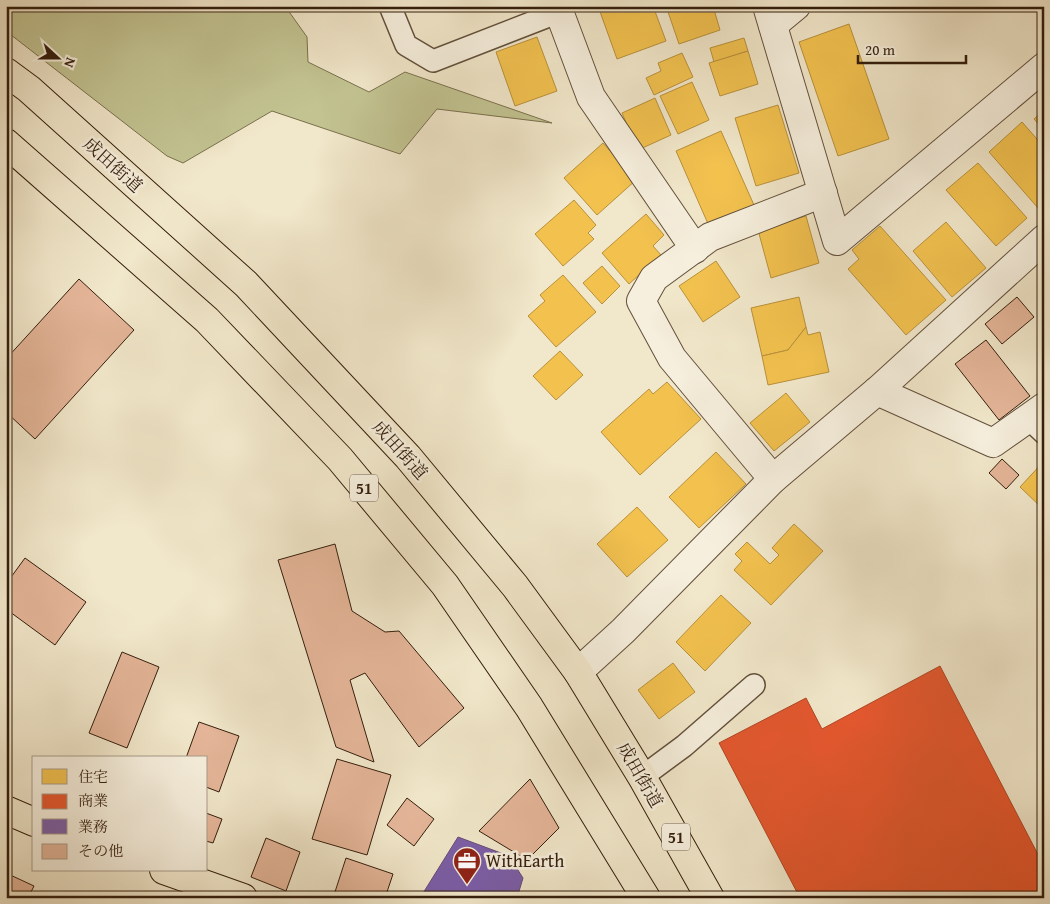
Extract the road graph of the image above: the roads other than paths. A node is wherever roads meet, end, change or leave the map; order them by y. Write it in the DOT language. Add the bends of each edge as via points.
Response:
graph roads {
  1 [pos="390,6"];
  2 [pos="796,6"];
  3 [pos="558,9"];
  4 [pos="770,16"];
  5 [pos="1044,67"];
  6 [pos="6,72"];
  7 [pos="6,142"];
  8 [pos="823,193"];
  9 [pos="1044,239"];
  10 [pos="695,249"];
  11 [pos="877,391"];
  12 [pos="1038,419"];
  13 [pos="773,479"];
  14 [pos="578,672"];
  15 [pos="754,685"];
  16 [pos="642,777"];
  17 [pos="6,810"];
  18 [pos="32,821"];
  19 [pos="170,872"];
  20 [pos="243,898"];
  21 [pos="646,898"];
  22 [pos="710,898"];
  1 -- 3 [label="lane" via="406,45 433,61"];
  2 -- 4 [label="street"];
  3 -- 10 [label="street" via="591,98"];
  4 -- 8 [label="street"];
  5 -- 8 [label="street" via="837,241"];
  6 -- 14 [label="highway, 成田街道 / 51" via="246,284 408,457 515,586"];
  7 -- 21 [label="highway, 51" via="207,320 346,467 445,585 529,707"];
  8 -- 10 [label="street" via="710,237"];
  9 -- 11 [label="street"];
  10 -- 13 [label="street" via="654,278 641,301 672,358"];
  11 -- 12 [label="street" via="993,442"];
  11 -- 13 [label="street"];
  13 -- 14 [label="street" via="623,631"];
  14 -- 16 [label="highway, 成田街道 / 51"];
  15 -- 16 [label="lane" via="684,746"];
  16 -- 22 [label="highway, 成田街道 / 51"];
  17 -- 18 [label="highway"];
  19 -- 20 [label="highway"];
}
